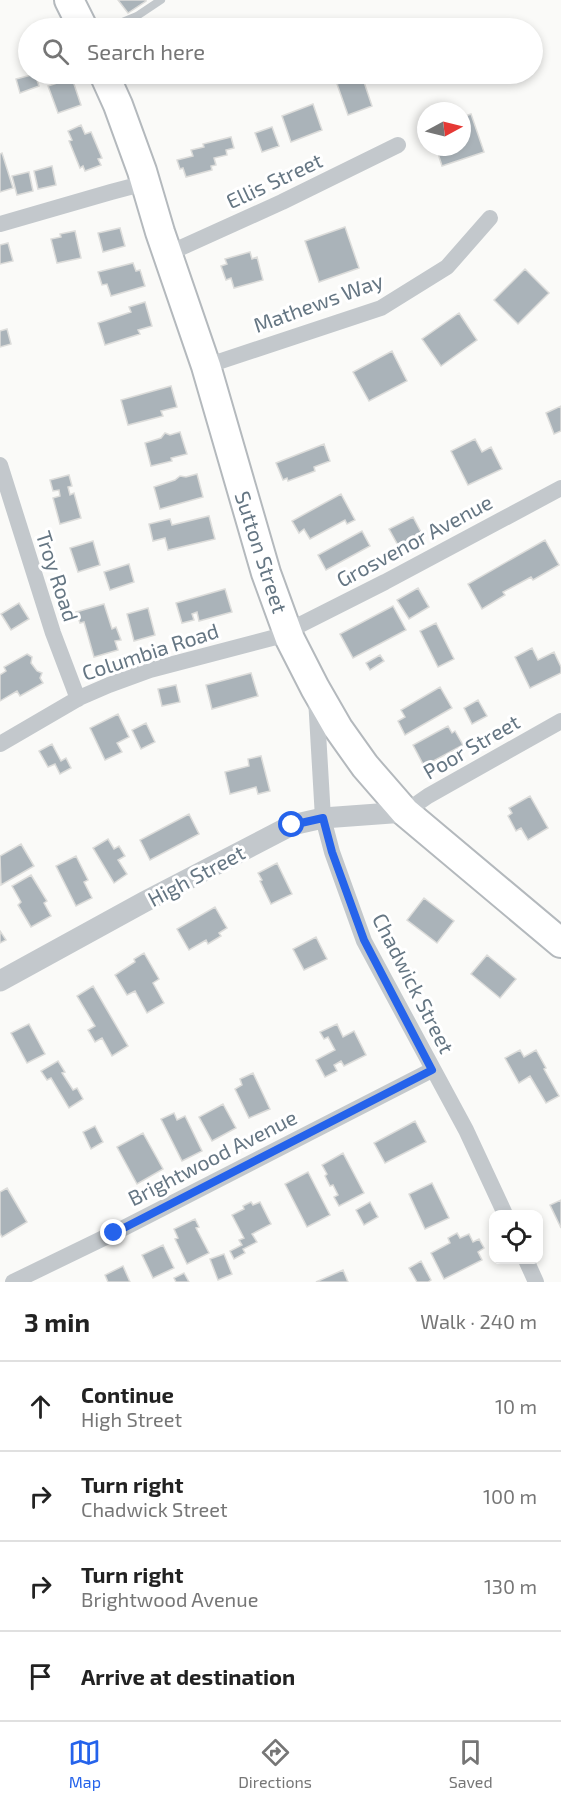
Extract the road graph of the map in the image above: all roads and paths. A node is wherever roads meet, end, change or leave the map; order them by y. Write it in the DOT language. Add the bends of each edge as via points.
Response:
graph roads {
  1 [pos="69,0"];
  2 [pos="161,0"];
  3 [pos="78,18"];
  4 [pos="132,18"];
  5 [pos="109,84"];
  6 [pos="398,145"];
  7 [pos="145,183"];
  8 [pos="490,218"];
  9 [pos="0,224"];
  10 [pos="167,254"];
  11 [pos="206,366"];
  12 [pos="0,465"];
  13 [pos="561,488"];
  14 [pos="4,496"];
  15 [pos="288,631"];
  16 [pos="315,688"];
  17 [pos="78,699"];
  18 [pos="561,722"];
  19 [pos="0,744"];
  20 [pos="405,812"];
  21 [pos="323,818"];
  22 [pos="561,943"];
  23 [pos="0,981"];
  24 [pos="432,1070"];
  25 [pos="503,1210"];
  26 [pos="527,1264"];
  27 [pos="532,1281"];
  28 [pos="13,1282"];
  1 -- 3 [label="highway"];
  2 -- 4 [label="lane"];
  5 -- 7 [label="highway, Sutton Street"];
  6 -- 10 [label="street, Ellis Street"];
  7 -- 9 [label="street"];
  7 -- 10 [label="highway, Sutton Street"];
  8 -- 11 [label="street, Mathews Way" via="447,267 381,308"];
  10 -- 11 [label="highway, Sutton Street"];
  11 -- 15 [label="highway, Sutton Street" via="266,573"];
  12 -- 14 [label="street, Troy Road"];
  13 -- 15 [label="street, Grosvenor Avenue"];
  14 -- 17 [label="street, Troy Road"];
  15 -- 16 [label="highway, Sutton Street"];
  15 -- 17 [label="street, Columbia Road" via="150,670"];
  16 -- 20 [label="highway, Sutton Street" via="365,766"];
  16 -- 21 [label="street, Chadwick Street"];
  17 -- 19 [label="street, Columbia Road"];
  18 -- 20 [label="street, Poor Street"];
  20 -- 21 [label="street, High Street"];
  20 -- 22 [label="highway, Sutton Street"];
  21 -- 23 [label="street, High Street" via="292,825"];
  21 -- 24 [label="street, Chadwick Street" via="364,940"];
  24 -- 25 [label="street, Chadwick Street"];
  24 -- 28 [label="street, Brightwood Avenue"];
  26 -- 27 [label="street"];
}
